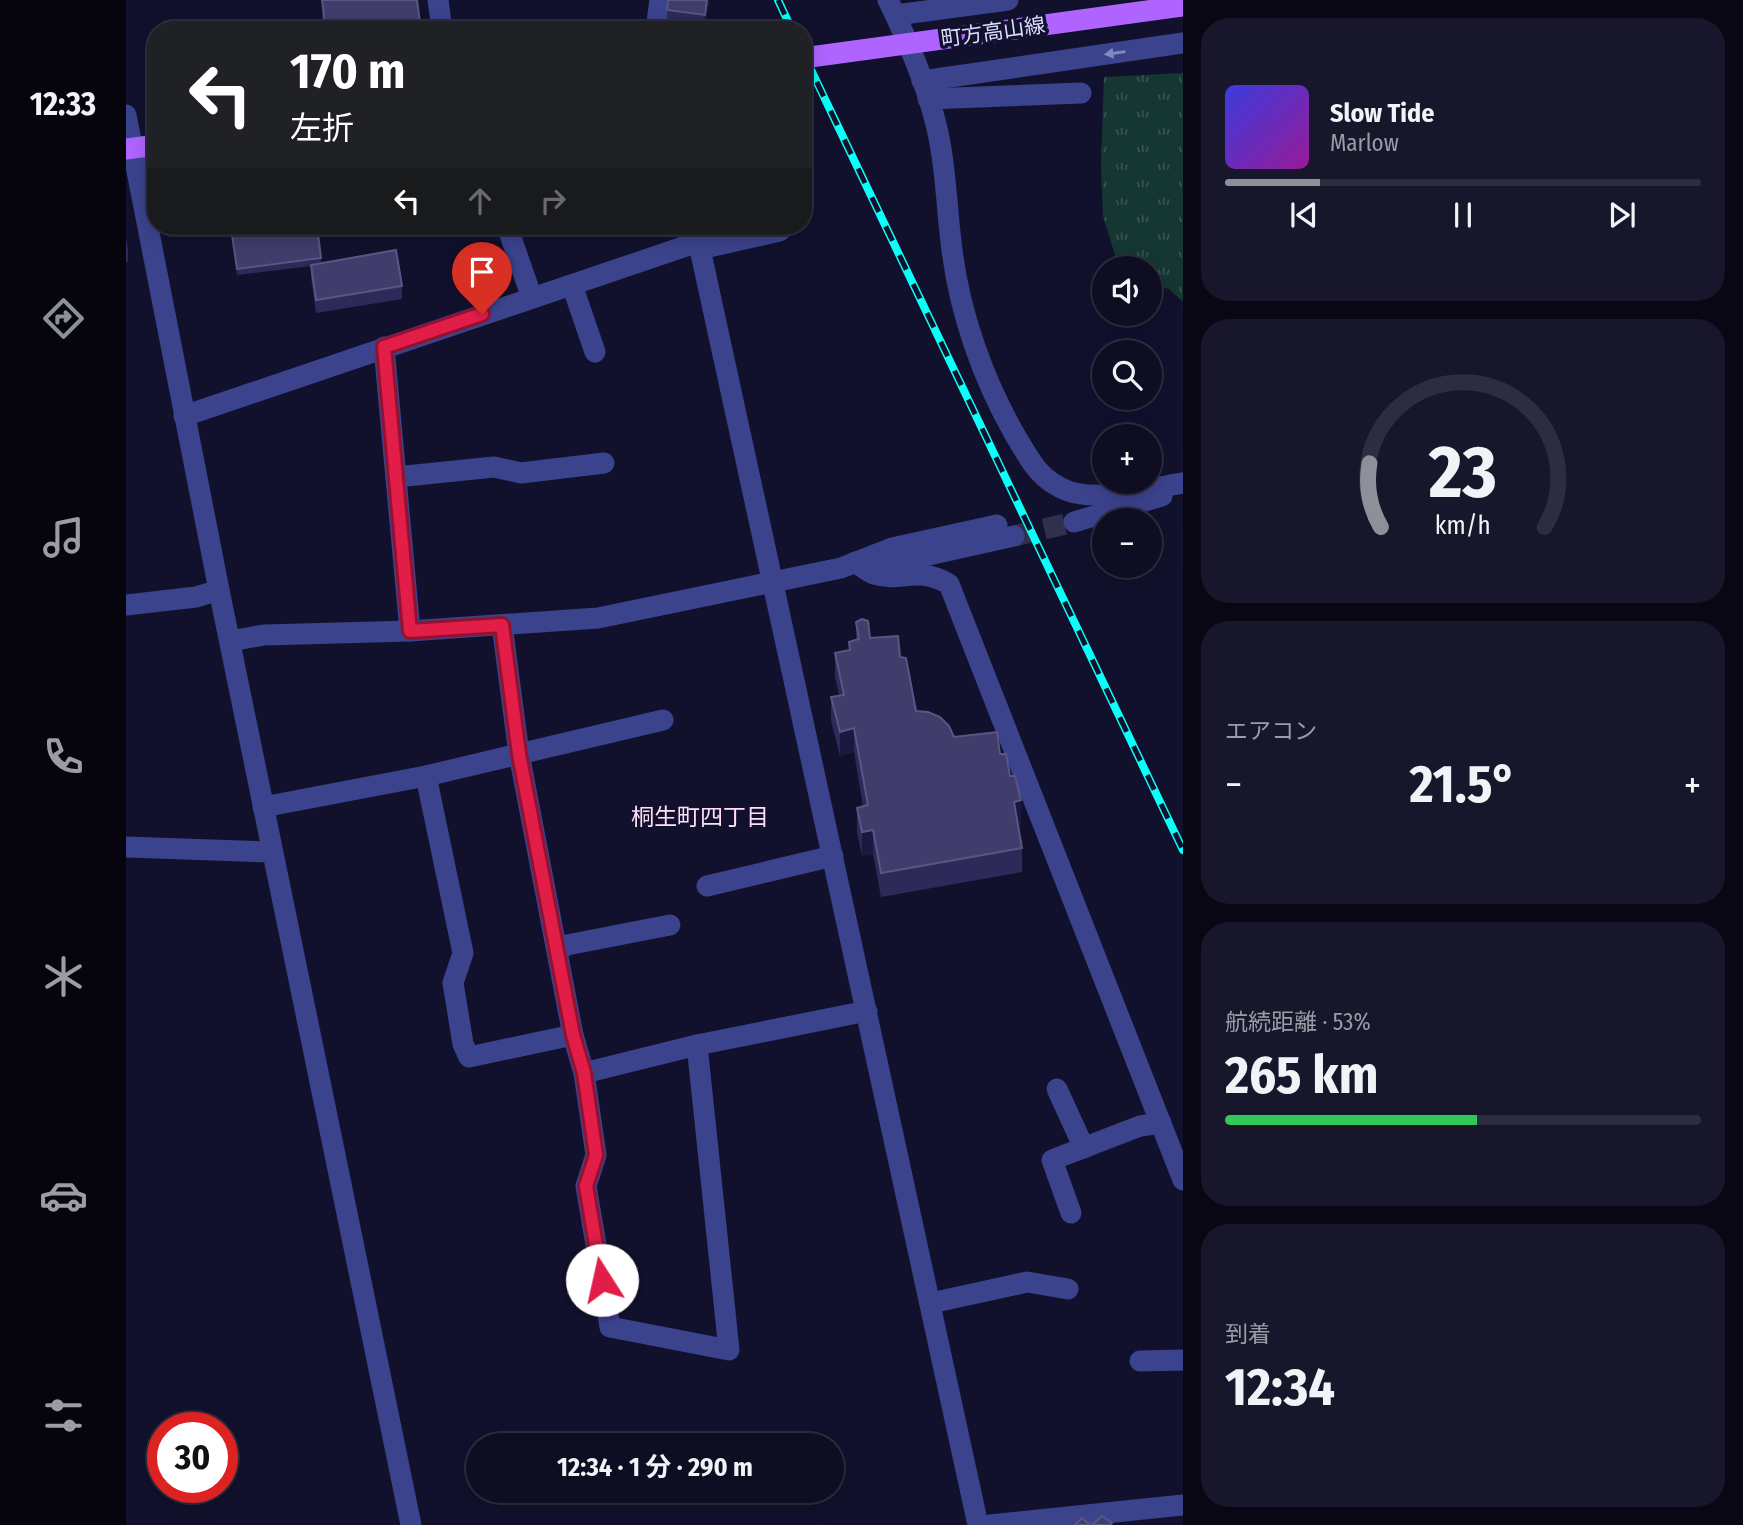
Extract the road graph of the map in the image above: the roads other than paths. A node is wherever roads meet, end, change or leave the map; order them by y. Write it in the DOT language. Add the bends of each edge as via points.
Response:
graph roads {
  1 [pos="438,0"];
  2 [pos="660,0"];
  3 [pos="1008,0"];
  4 [pos="1183,6"];
  5 [pos="892,8"];
  6 [pos="441,21"];
  7 [pos="657,21"];
  8 [pos="1183,43"];
  9 [pos="812,57"];
  10 [pos="925,90"];
  11 [pos="1081,93"];
  12 [pos="126,115"];
  13 [pos="147,146"];
  14 [pos="129,149"];
  15 [pos="509,235"];
  16 [pos="734,235"];
  17 [pos="698,239"];
  18 [pos="572,285"];
  19 [pos="532,298"];
  20 [pos="384,347"];
  21 [pos="596,352"];
  22 [pos="184,416"];
  23 [pos="604,463"];
  24 [pos="396,477"];
  25 [pos="1183,483"];
  26 [pos="1183,489"];
  27 [pos="1074,522"];
  28 [pos="1005,531"];
  29 [pos="860,565"];
  30 [pos="773,581"];
  31 [pos="219,590"];
  32 [pos="126,605"];
  33 [pos="502,625"];
  34 [pos="410,631"];
  35 [pos="230,641"];
  36 [pos="663,720"];
  37 [pos="519,754"];
  38 [pos="426,776"];
  39 [pos="263,807"];
  40 [pos="126,847"];
  41 [pos="272,852"];
  42 [pos="834,856"];
  43 [pos="707,886"];
  44 [pos="670,925"];
  45 [pos="558,950"];
  46 [pos="867,1011"];
  47 [pos="573,1035"];
  48 [pos="697,1045"];
  49 [pos="584,1073"];
  50 [pos="1058,1089"];
  51 [pos="1161,1123"];
  52 [pos="1084,1148"];
  53 [pos="1183,1180"];
  54 [pos="1071,1213"];
  55 [pos="1068,1289"];
  56 [pos="931,1303"];
  57 [pos="1183,1360"];
  58 [pos="1140,1361"];
  59 [pos="1183,1505"];
  60 [pos="411,1525"];
  61 [pos="978,1525"];
  62 [pos="990,1525"];
  1 -- 6 [label="street"];
  2 -- 7 [label="street"];
  3 -- 5 [label="street"];
  4 -- 9 [label="main road, 町方高山線, bridge"];
  5 -- 10 [label="street"];
  8 -- 10 [label="street, one-way"];
  10 -- 11 [label="street"];
  10 -- 25 [label="street" via="939,139 952,253 971,335 1001,410 1042,477 1086,495"];
  12 -- 14 [label="street"];
  13 -- 14 [label="main road"];
  14 -- 22 [label="street"];
  15 -- 19 [label="street"];
  16 -- 17 [label="street"];
  17 -- 18 [label="street"];
  17 -- 30 [label="street"];
  18 -- 19 [label="street"];
  18 -- 21 [label="street"];
  19 -- 20 [label="street"];
  20 -- 22 [label="street"];
  20 -- 24 [label="street"];
  22 -- 31 [label="street"];
  23 -- 24 [label="street" via="521,473 494,467"];
  24 -- 34 [label="street"];
  26 -- 27 [label="street"];
  28 -- 29 [label="street" via="892,548"];
  29 -- 30 [label="street"];
  29 -- 51 [label="street" via="874,574 921,573 950,584"];
  30 -- 33 [label="street" via="598,618"];
  30 -- 42 [label="street"];
  31 -- 32 [label="street"];
  31 -- 35 [label="street"];
  33 -- 34 [label="street"];
  33 -- 37 [label="street"];
  34 -- 35 [label="street" via="264,635"];
  35 -- 39 [label="street"];
  36 -- 37 [label="street"];
  37 -- 38 [label="street"];
  37 -- 45 [label="street"];
  38 -- 39 [label="street"];
  38 -- 47 [label="street" via="463,953 453,983 469,1057"];
  39 -- 41 [label="street"];
  40 -- 41 [label="street"];
  41 -- 60 [label="street"];
  42 -- 43 [label="street"];
  42 -- 46 [label="street"];
  44 -- 45 [label="street"];
  45 -- 47 [label="street"];
  46 -- 48 [label="street"];
  46 -- 56 [label="street"];
  47 -- 49 [label="street"];
  48 -- 49 [label="street"];
  48 -- 49 [label="street" via="729,1350 610,1327 586,1186 596,1155"];
  50 -- 52 [label="street"];
  51 -- 52 [label="street" via="1140,1126"];
  51 -- 53 [label="street"];
  52 -- 54 [label="street" via="1052,1160"];
  55 -- 56 [label="street" via="1027,1282"];
  56 -- 61 [label="street"];
  57 -- 58 [label="street"];
  59 -- 62 [label="street"];
}
